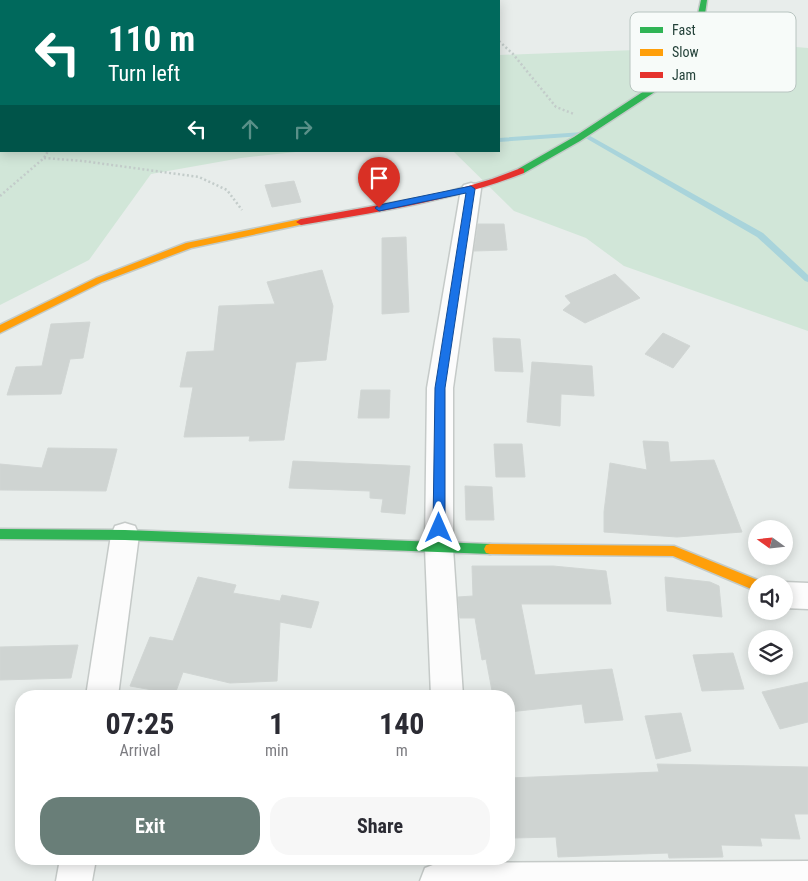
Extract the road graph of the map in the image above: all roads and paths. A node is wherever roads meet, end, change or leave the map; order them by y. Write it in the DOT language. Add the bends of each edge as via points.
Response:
graph roads {
  1 [pos="500,42"];
  2 [pos="648,92"];
  3 [pos="599,124"];
  4 [pos="47,152"];
  5 [pos="44,158"];
  6 [pos="471,189"];
  7 [pos="0,196"];
  8 [pos="256,230"];
  9 [pos="0,329"];
  10 [pos="0,534"];
  11 [pos="125,535"];
  12 [pos="439,548"];
  13 [pos="748,582"];
  14 [pos="793,595"];
  15 [pos="808,596"];
  16 [pos="103,690"];
  17 [pos="448,690"];
  18 [pos="77,865"];
  19 [pos="451,873"];
  20 [pos="806,880"];
  21 [pos="74,881"];
  1 -- 3 [label="path" via="556,107"];
  2 -- 3 [label="street"];
  3 -- 6 [label="street" via="520,172"];
  4 -- 5 [label="path"];
  5 -- 7 [label="path"];
  5 -- 8 [label="path" via="199,177 227,190"];
  6 -- 8 [label="street"];
  6 -- 12 [label="street" via="440,388"];
  8 -- 9 [label="street" via="171,252 99,280"];
  10 -- 11 [label="street"];
  11 -- 12 [label="street"];
  11 -- 16 [label="street"];
  12 -- 13 [label="street" via="674,551"];
  12 -- 17 [label="street"];
  14 -- 15 [label="street"];
  18 -- 21 [label="street"];
  19 -- 20 [label="street"];
}
